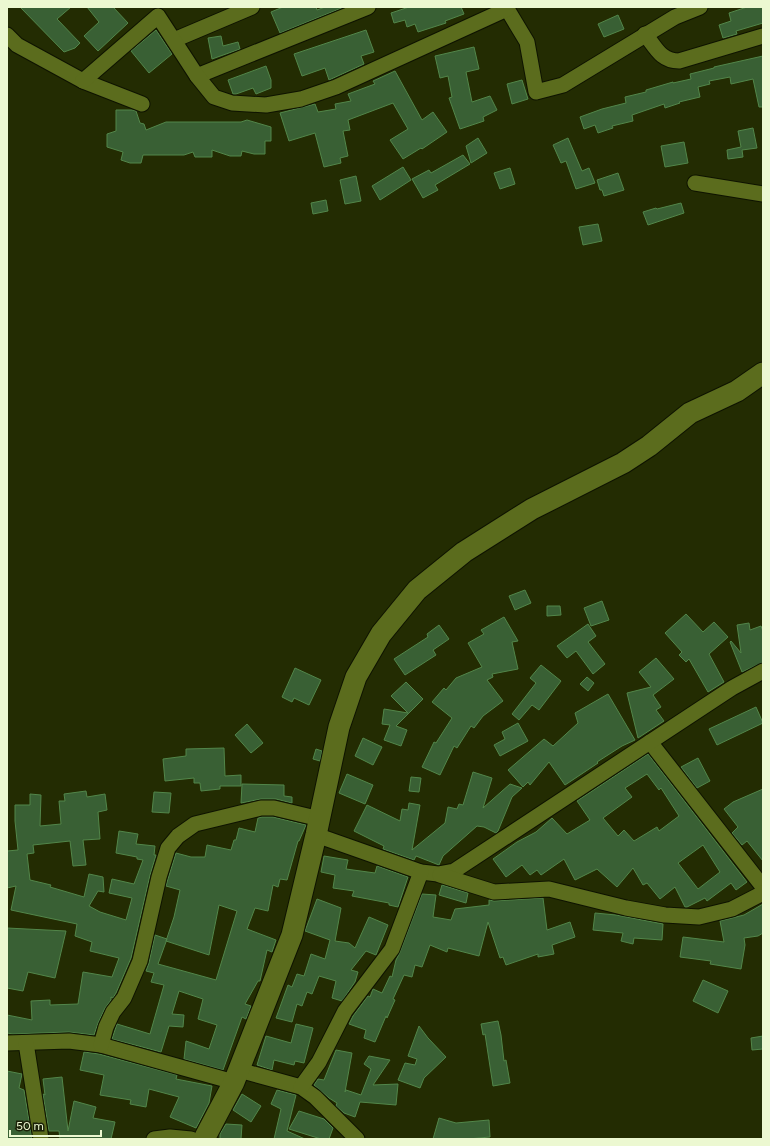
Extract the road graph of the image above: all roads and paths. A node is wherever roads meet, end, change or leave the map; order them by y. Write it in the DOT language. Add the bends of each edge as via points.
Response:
graph roads {
  1 [pos="252,7"];
  2 [pos="368,7"];
  3 [pos="700,7"];
  4 [pos="507,8"];
  5 [pos="645,34"];
  6 [pos="7,35"];
  7 [pos="763,36"];
  8 [pos="174,40"];
  9 [pos="197,76"];
  10 [pos="83,81"];
  11 [pos="142,104"];
  12 [pos="695,183"];
  13 [pos="763,194"];
  14 [pos="763,373"];
  15 [pos="763,672"];
  16 [pos="650,742"];
  17 [pos="318,827"];
  18 [pos="421,872"];
  19 [pos="438,874"];
  20 [pos="763,887"];
  21 [pos="763,893"];
  22 [pos="7,1043"];
  23 [pos="26,1043"];
  24 [pos="101,1045"];
  25 [pos="236,1076"];
  26 [pos="302,1087"];
  27 [pos="41,1139"];
  28 [pos="154,1139"];
  29 [pos="191,1139"];
  30 [pos="204,1139"];
  31 [pos="357,1139"];
  1 -- 8 [label="street"];
  2 -- 9 [label="street"];
  3 -- 5 [label="street" via="675,17"];
  4 -- 5 [label="street" via="528,42 536,92 563,85"];
  4 -- 9 [label="street" via="336,87 301,99 266,105 232,103 214,97"];
  5 -- 7 [label="street" via="663,57 670,61 679,61"];
  6 -- 10 [label="street" via="17,44"];
  8 -- 9 [label="street"];
  8 -- 10 [label="street" via="158,16"];
  10 -- 11 [label="street"];
  12 -- 13 [label="street"];
  14 -- 17 [label="street" via="737,391 690,413 624,463 532,509 464,552 417,590 381,634 356,677 339,727"];
  15 -- 16 [label="street" via="732,688"];
  16 -- 19 [label="street" via="454,871"];
  16 -- 20 [label="street"];
  17 -- 18 [label="street"];
  17 -- 24 [label="street" via="274,808 261,808 195,824 178,836 168,848 159,876 140,961 124,998 106,1027"];
  17 -- 25 [label="street" via="292,935"];
  18 -- 19 [label="street"];
  18 -- 26 [label="street" via="392,949 345,1011 319,1062"];
  19 -- 21 [label="street" via="494,892 549,889 626,908 699,917 732,909"];
  22 -- 23 [label="street"];
  23 -- 24 [label="street" via="69,1041"];
  23 -- 27 [label="street"];
  24 -- 25 [label="street"];
  25 -- 26 [label="street"];
  25 -- 30 [label="street"];
  26 -- 31 [label="street"];
  28 -- 29 [label="street"];
}
